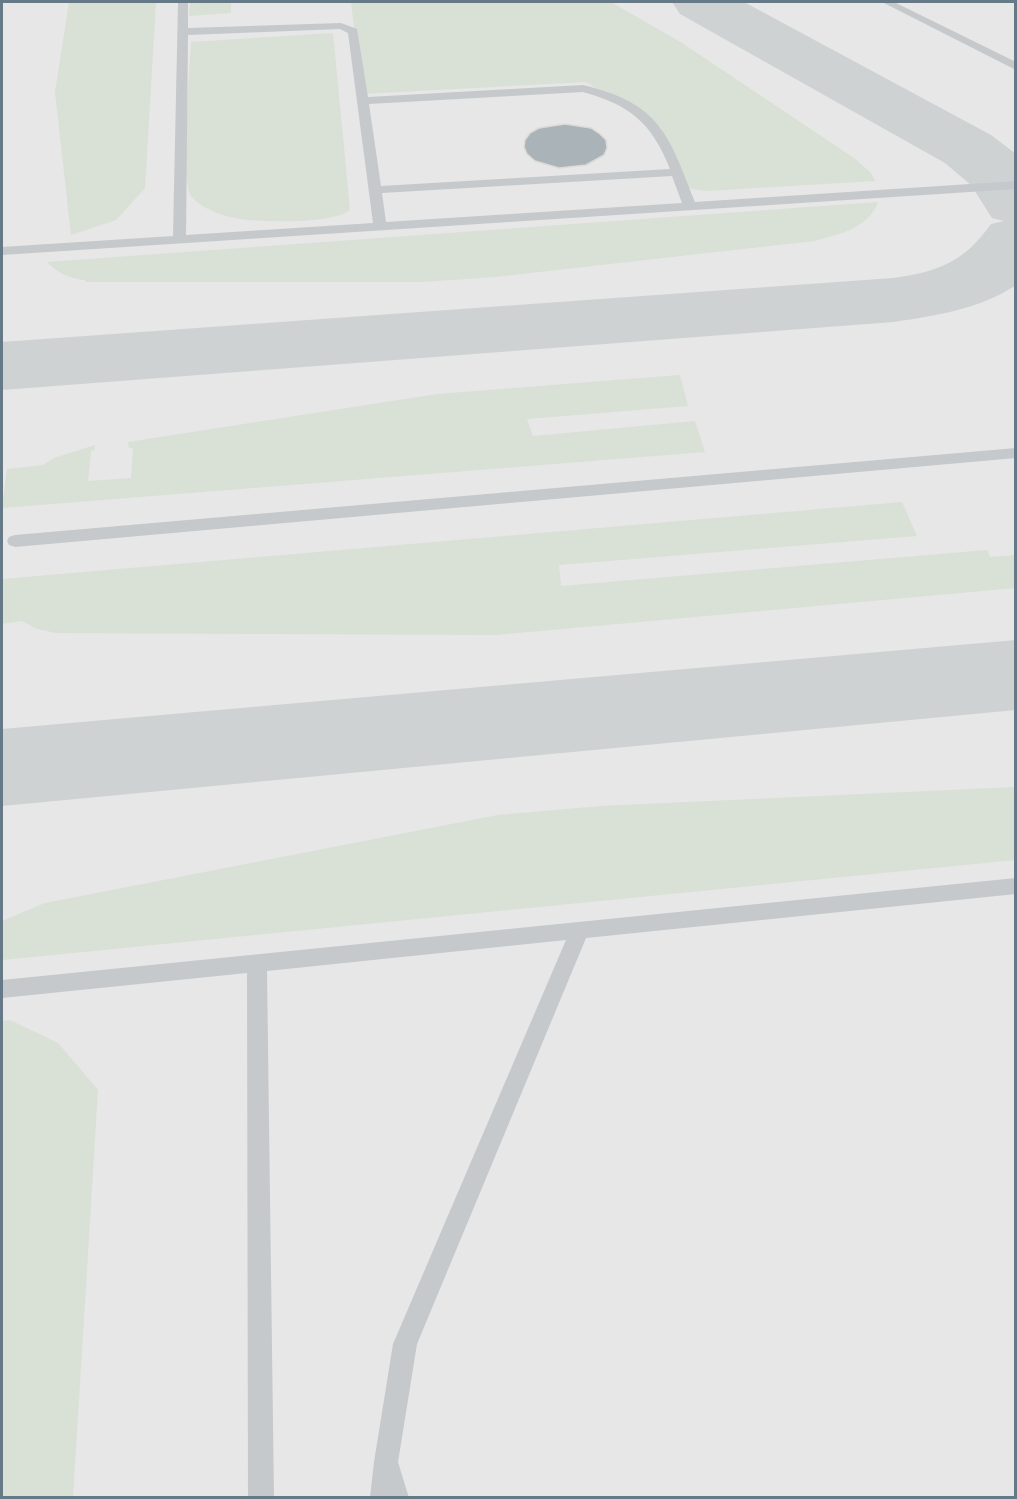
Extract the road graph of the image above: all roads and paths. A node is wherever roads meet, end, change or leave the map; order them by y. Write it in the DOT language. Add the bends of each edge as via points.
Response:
graph roads {
  1 [pos="183,2"];
  2 [pos="887,2"];
  3 [pos="182,32"];
  4 [pos="1016,67"];
  5 [pos="363,101"];
  6 [pos="676,172"];
  7 [pos="1016,185"];
  8 [pos="376,190"];
  9 [pos="690,206"];
  10 [pos="380,226"];
  11 [pos="179,241"];
  12 [pos="2,251"];
  13 [pos="1016,453"];
  14 [pos="15,542"];
  15 [pos="1016,886"];
  16 [pos="579,932"];
  17 [pos="257,963"];
  18 [pos="2,989"];
  19 [pos="386,1462"];
  20 [pos="261,1497"];
  21 [pos="382,1497"];
  22 [pos="397,1497"];
  1 -- 3 [label="lane"];
  2 -- 4 [label="lane"];
  3 -- 5 [label="lane" via="341,26 353,31"];
  3 -- 11 [label="lane"];
  5 -- 6 [label="lane" via="584,88 604,93 647,120 659,131"];
  5 -- 8 [label="lane"];
  6 -- 8 [label="lane"];
  6 -- 9 [label="lane"];
  7 -- 9 [label="lane"];
  8 -- 10 [label="lane"];
  9 -- 10 [label="lane"];
  10 -- 11 [label="lane"];
  11 -- 12 [label="lane"];
  13 -- 14 [label="lane"];
  15 -- 16 [label="lane"];
  16 -- 17 [label="lane"];
  16 -- 19 [label="lane" via="405,1344"];
  17 -- 18 [label="lane"];
  17 -- 20 [label="lane"];
  19 -- 21 [label="lane"];
  19 -- 22 [label="lane"];
}
